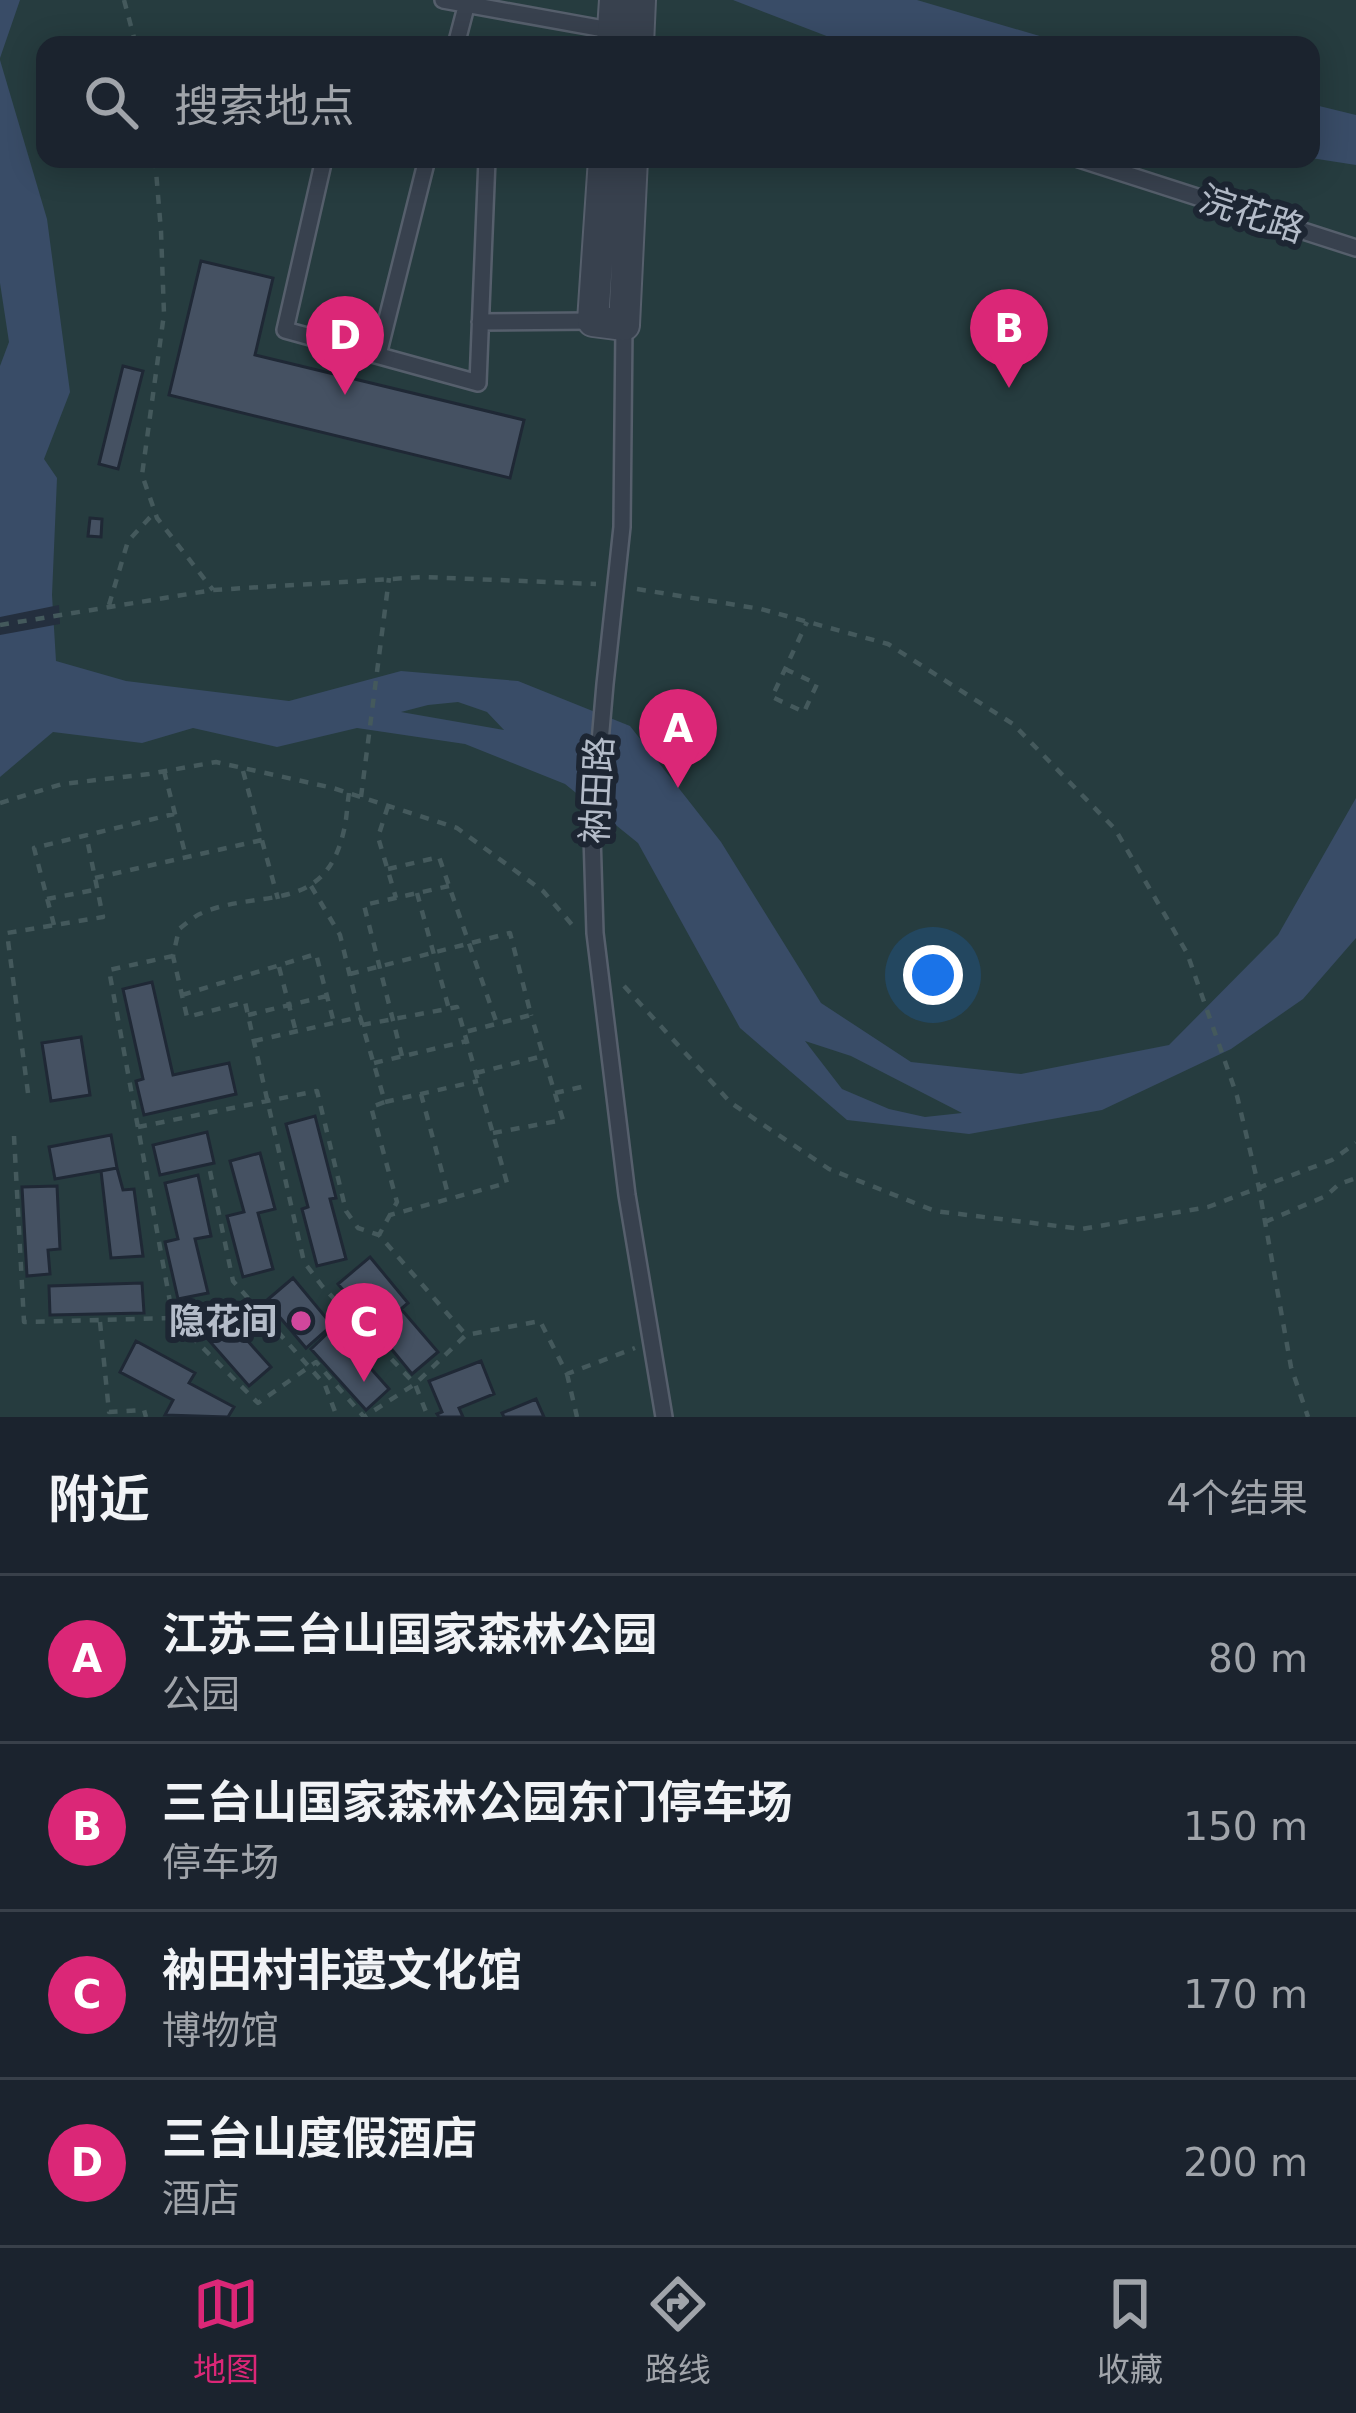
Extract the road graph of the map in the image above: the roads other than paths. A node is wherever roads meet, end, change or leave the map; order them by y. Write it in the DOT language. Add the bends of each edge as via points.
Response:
graph roads {
  1 [pos="443,0"];
  2 [pos="640,0"];
  3 [pos="467,3"];
  4 [pos="626,28"];
  5 [pos="458,36"];
  6 [pos="322,168"];
  7 [pos="425,168"];
  8 [pos="487,168"];
  9 [pos="604,168"];
  10 [pos="631,168"];
  11 [pos="1107,168"];
  12 [pos="1356,248"];
  13 [pos="480,322"];
  14 [pos="608,323"];
  15 [pos="378,355"];
  16 [pos="664,1417"];
  1 -- 3 [label="lane"];
  2 -- 4 [label="street"];
  3 -- 4 [label="lane"];
  3 -- 5 [label="lane"];
  6 -- 15 [label="lane" via="285,330"];
  7 -- 15 [label="lane"];
  8 -- 13 [label="lane"];
  9 -- 14 [label="street, 衲田路"];
  10 -- 14 [label="street, 衲田路"];
  11 -- 12 [label="lane, 浣花路"];
  13 -- 14 [label="lane"];
  13 -- 15 [label="lane" via="478,383"];
  14 -- 16 [label="lane, 衲田路" via="622,526 592,835 598,956"];
}
